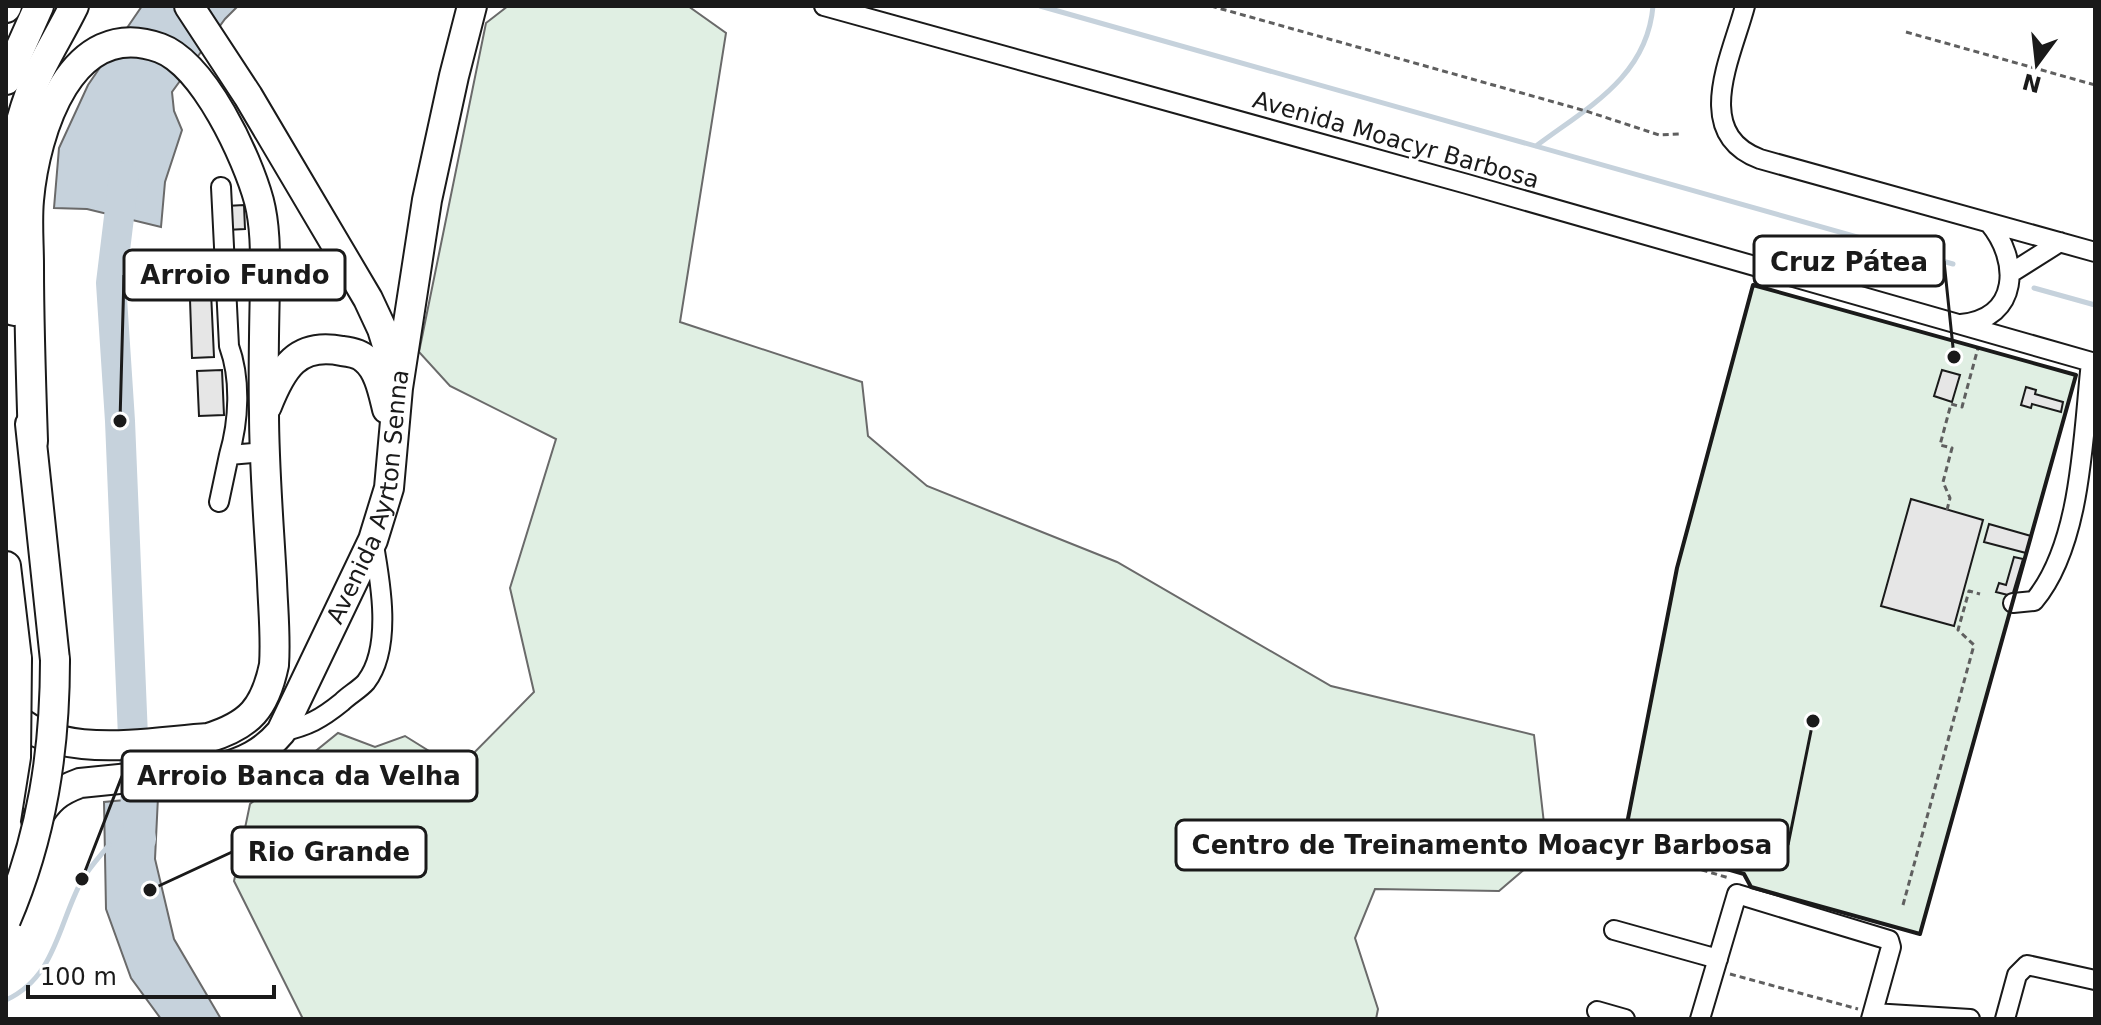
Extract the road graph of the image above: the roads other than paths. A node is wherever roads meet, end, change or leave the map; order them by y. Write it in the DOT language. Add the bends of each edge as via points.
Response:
graph roads {
  1 [pos="39,6"];
  2 [pos="74,6"];
  3 [pos="189,6"];
  4 [pos="824,6"];
  5 [pos="1745,6"];
  6 [pos="473,10"];
  7 [pos="6,80"];
  8 [pos="221,187"];
  9 [pos="1989,223"];
  10 [pos="2060,242"];
  11 [pos="2095,252"];
  12 [pos="2011,273"];
  13 [pos="1954,325"];
  14 [pos="2093,362"];
  15 [pos="398,388"];
  16 [pos="264,414"];
  17 [pos="393,437"];
  18 [pos="33,441"];
  19 [pos="265,452"];
  20 [pos="229,455"];
  21 [pos="219,502"];
  22 [pos="373,540"];
  23 [pos="6,566"];
  24 [pos="2013,603"];
  25 [pos="6,709"];
  26 [pos="281,732"];
  27 [pos="6,820"];
  28 [pos="6,887"];
  29 [pos="6,920"];
  30 [pos="1614,930"];
  31 [pos="1716,964"];
  32 [pos="2095,980"];
  33 [pos="1597,1011"];
  34 [pos="1872,1016"];
  35 [pos="1625,1019"];
  36 [pos="1700,1019"];
  37 [pos="1970,1019"];
  38 [pos="2005,1019"];
  1 -- 7 [label="highway"];
  2 -- 18 [label="highway" via="30,92 16,138 9,192 10,287"];
  3 -- 15 [label="highway" via="368,299"];
  4 -- 13 [label="street, Avenida Moacyr Barbosa"];
  5 -- 9 [label="street" via="1719,103 1723,124 1745,152"];
  6 -- 15 [label="highway, Avenida Ayrton Senna" via="427,200"];
  8 -- 20 [label="street" via="237,407"];
  9 -- 10 [label="street"];
  9 -- 12 [label="street" via="2006,248"];
  10 -- 11 [label="street"];
  10 -- 12 [label="street"];
  12 -- 13 [label="street" via="2006,295 1993,311"];
  13 -- 14 [label="street, Avenida Moacyr Barbosa"];
  14 -- 24 [label="street" via="2073,513 2046,587 2034,601"];
  15 -- 17 [label="highway, Avenida Ayrton Senna"];
  16 -- 17 [label="highway" via="277,381 299,355 333,349 364,357 373,368"];
  16 -- 18 [label="highway" via="265,249 259,202 202,81 170,52 142,41 122,41 104,46 77,68 60,92 38,149 29,199"];
  16 -- 19 [label="highway"];
  17 -- 22 [label="highway, Avenida Ayrton Senna" via="389,488"];
  18 -- 29 [label="highway, bridge" via="55,660 55,716 41,817"];
  19 -- 20 [label="street"];
  19 -- 25 [label="highway" via="275,648 270,682 251,718 208,738 81,745 30,729"];
  20 -- 21 [label="street"];
  22 -- 26 [label="highway, Avenida Ayrton Senna"];
  22 -- 26 [label="street" via="381,620 366,681 307,727"];
  23 -- 27 [label="highway, bridge" via="18,704"];
  26 -- 28 [label="highway, Avenida Ayrton Senna" via="253,756 217,769 80,783 62,790 48,800"];
  30 -- 31 [label="street"];
  31 -- 34 [label="street" via="1737,894 1889,940"];
  31 -- 36 [label="street"];
  32 -- 38 [label="street" via="2034,965 2022,967"];
  33 -- 35 [label="street"];
  34 -- 37 [label="street"];
}
